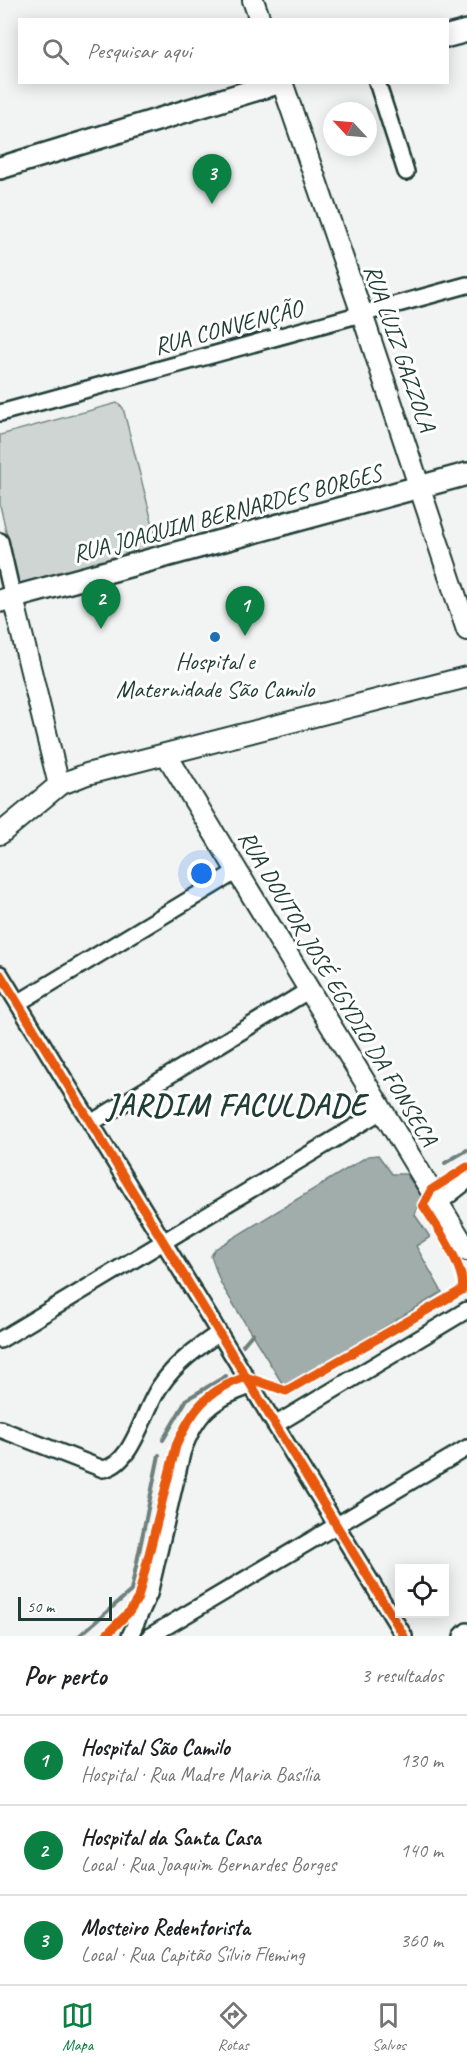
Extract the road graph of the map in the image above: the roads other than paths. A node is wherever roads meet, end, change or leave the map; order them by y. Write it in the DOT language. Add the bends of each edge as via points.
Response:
graph roads {
  1 [pos="253,0"];
  2 [pos="259,18"];
  3 [pos="467,31"];
  4 [pos="449,36"];
  5 [pos="274,84"];
  6 [pos="282,84"];
  7 [pos="378,84"];
  8 [pos="0,168"];
  9 [pos="406,172"];
  10 [pos="467,285"];
  11 [pos="362,314"];
  12 [pos="0,413"];
  13 [pos="467,474"];
  14 [pos="420,486"];
  15 [pos="0,541"];
  16 [pos="7,600"];
  17 [pos="467,630"];
  18 [pos="467,677"];
  19 [pos="166,754"];
  20 [pos="59,785"];
  21 [pos="0,834"];
  22 [pos="237,871"];
  23 [pos="0,974"];
  24 [pos="309,990"];
  25 [pos="18,1004"];
  26 [pos="382,1110"];
  27 [pos="91,1123"];
  28 [pos="467,1181"];
  29 [pos="439,1203"];
  30 [pos="163,1242"];
  31 [pos="467,1250"];
  32 [pos="467,1310"];
  33 [pos="219,1333"];
  34 [pos="0,1340"];
  35 [pos="251,1386"];
  36 [pos="275,1425"];
  37 [pos="0,1429"];
  38 [pos="467,1448"];
  39 [pos="337,1525"];
  40 [pos="467,1631"];
  41 [pos="162,1634"];
  42 [pos="130,1636"];
  43 [pos="404,1636"];
  44 [pos="462,1636"];
  1 -- 2 [label="street"];
  3 -- 4 [label="main road"];
  5 -- 8 [label="main road"];
  6 -- 11 [label="street, RUA LUIZ GAZZOLA"];
  7 -- 9 [label="street"];
  10 -- 11 [label="street, RUA CONVENÇÃO"];
  11 -- 12 [label="street, RUA CONVENÇÃO"];
  11 -- 14 [label="street, RUA LUIZ GAZZOLA"];
  13 -- 14 [label="main road, RUA JOAQUIM BERNARDES BORGES"];
  14 -- 16 [label="main road, RUA JOAQUIM BERNARDES BORGES"];
  14 -- 17 [label="street, RUA LUIZ GAZZOLA"];
  15 -- 16 [label="street"];
  16 -- 20 [label="street"];
  18 -- 19 [label="street"];
  19 -- 20 [label="street"];
  19 -- 22 [label="street, RUA DOUTOR JOSÉ EGYDIO DA FONSECA"];
  20 -- 21 [label="street"];
  22 -- 24 [label="street, RUA DOUTOR JOSÉ EGYDIO DA FONSECA"];
  22 -- 25 [label="street"];
  23 -- 25 [label="street"];
  24 -- 26 [label="street, RUA DOUTOR JOSÉ EGYDIO DA FONSECA"];
  24 -- 27 [label="street"];
  25 -- 27 [label="street"];
  26 -- 29 [label="street, RUA DOUTOR JOSÉ EGYDIO DA FONSECA"];
  26 -- 30 [label="street"];
  27 -- 30 [label="street"];
  28 -- 29 [label="street"];
  29 -- 31 [label="street, RUA DOUTOR JOSÉ EGYDIO DA FONSECA"];
  30 -- 33 [label="street"];
  30 -- 34 [label="street"];
  32 -- 36 [label="street"];
  33 -- 35 [label="street"];
  33 -- 37 [label="street" via="194,1350 160,1386 126,1455 112,1467 102,1469"];
  35 -- 36 [label="street"];
  35 -- 42 [label="street" via="219,1398 191,1431 182,1453 145,1608"];
  36 -- 39 [label="street"];
  38 -- 39 [label="street"];
  39 -- 41 [label="street"];
  39 -- 43 [label="street"];
  40 -- 44 [label="street"];
}
